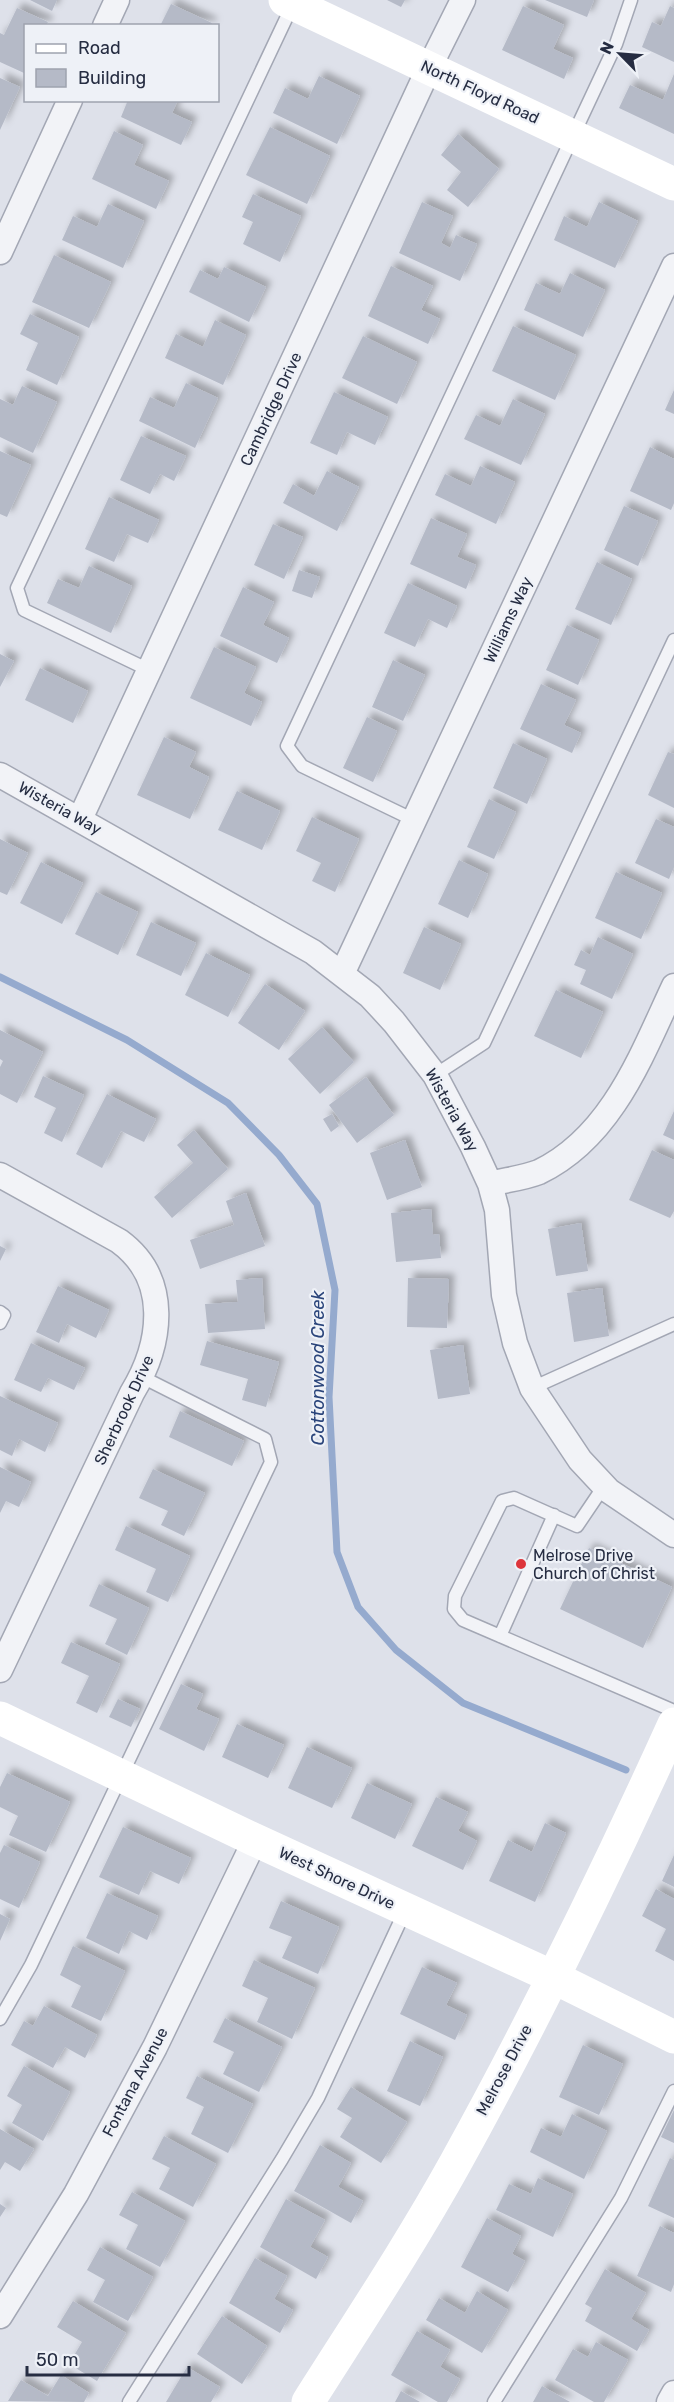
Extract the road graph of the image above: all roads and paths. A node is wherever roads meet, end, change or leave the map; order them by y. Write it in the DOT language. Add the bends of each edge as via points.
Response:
graph roads {
  1 [pos="117,0"];
  2 [pos="463,0"];
  3 [pos="631,0"];
  4 [pos="291,1"];
  5 [pos="106,24"];
  6 [pos="429,68"];
  7 [pos="69,102"];
  8 [pos="572,135"];
  9 [pos="674,184"];
  10 [pos="0,252"];
  11 [pos="674,266"];
  12 [pos="674,640"];
  13 [pos="149,670"];
  14 [pos="0,775"];
  15 [pos="80,819"];
  16 [pos="414,820"];
  17 [pos="342,974"];
  18 [pos="674,986"];
  19 [pos="435,1075"];
  20 [pos="0,1175"];
  21 [pos="490,1184"];
  22 [pos="0,1312"];
  23 [pos="0,1323"];
  24 [pos="674,1324"];
  25 [pos="142,1377"];
  26 [pos="532,1388"];
  27 [pos="604,1486"];
  28 [pos="554,1515"];
  29 [pos="674,1535"];
  30 [pos="500,1636"];
  31 [pos="0,1670"];
  32 [pos="674,1711"];
  33 [pos="0,1718"];
  34 [pos="674,1724"];
  35 [pos="121,1776"];
  36 [pos="255,1840"];
  37 [pos="406,1910"];
  38 [pos="553,1977"];
  39 [pos="0,2019"];
  40 [pos="674,2037"];
  41 [pos="674,2091"];
  42 [pos="0,2316"];
  43 [pos="674,2393"];
  44 [pos="129,2402"];
  45 [pos="308,2402"];
  46 [pos="494,2402"];
  47 [pos="669,2402"];
  1 -- 5 [label="street"];
  2 -- 6 [label="street, Cambridge Drive"];
  3 -- 8 [label="lane" via="616,44"];
  4 -- 6 [label="street, North Floyd Road"];
  4 -- 13 [label="lane" via="17,588 24,610"];
  6 -- 8 [label="street, North Floyd Road"];
  6 -- 13 [label="street, Cambridge Drive"];
  7 -- 10 [label="street"];
  8 -- 9 [label="street, North Floyd Road"];
  8 -- 16 [label="lane" via="286,746 302,766"];
  11 -- 16 [label="street, Williams Way"];
  12 -- 19 [label="lane" via="484,1042"];
  13 -- 15 [label="street, Cambridge Drive"];
  14 -- 15 [label="street, Wisteria Way"];
  15 -- 17 [label="street, Wisteria Way" via="313,952"];
  16 -- 17 [label="street, Williams Way"];
  17 -- 19 [label="street, Wisteria Way" via="394,1022"];
  18 -- 21 [label="street" via="628,1083 600,1122 572,1150 538,1172"];
  19 -- 21 [label="street, Wisteria Way"];
  20 -- 25 [label="street, Sherbrook Drive" via="119,1241 144,1265 157,1307 153,1350"];
  21 -- 26 [label="street, Wisteria Way" via="497,1210 504,1295 515,1342"];
  22 -- 23 [label="lane" via="4,1315"];
  24 -- 26 [label="lane"];
  25 -- 31 [label="street, Sherbrook Drive"];
  25 -- 35 [label="lane" via="265,1439 271,1462"];
  26 -- 27 [label="street, Wisteria Way" via="580,1460"];
  27 -- 28 [label="lane" via="577,1526"];
  27 -- 29 [label="street, Wisteria Way"];
  28 -- 30 [label="lane"];
  28 -- 30 [label="lane" via="514,1498 502,1501 455,1596 457,1616"];
  30 -- 32 [label="lane"];
  33 -- 35 [label="street, West Shore Drive"];
  34 -- 38 [label="street, Melrose Drive"];
  35 -- 36 [label="street, West Shore Drive"];
  35 -- 39 [label="lane" via="31,1965"];
  36 -- 37 [label="street, West Shore Drive"];
  36 -- 42 [label="street, Fontana Avenue" via="154,2047 76,2194"];
  37 -- 38 [label="street, West Shore Drive"];
  37 -- 44 [label="lane" via="318,2098"];
  38 -- 40 [label="street, West Shore Drive"];
  38 -- 45 [label="street, Melrose Drive" via="456,2163"];
  41 -- 46 [label="lane" via="621,2198"];
  43 -- 47 [label="street"];
}
